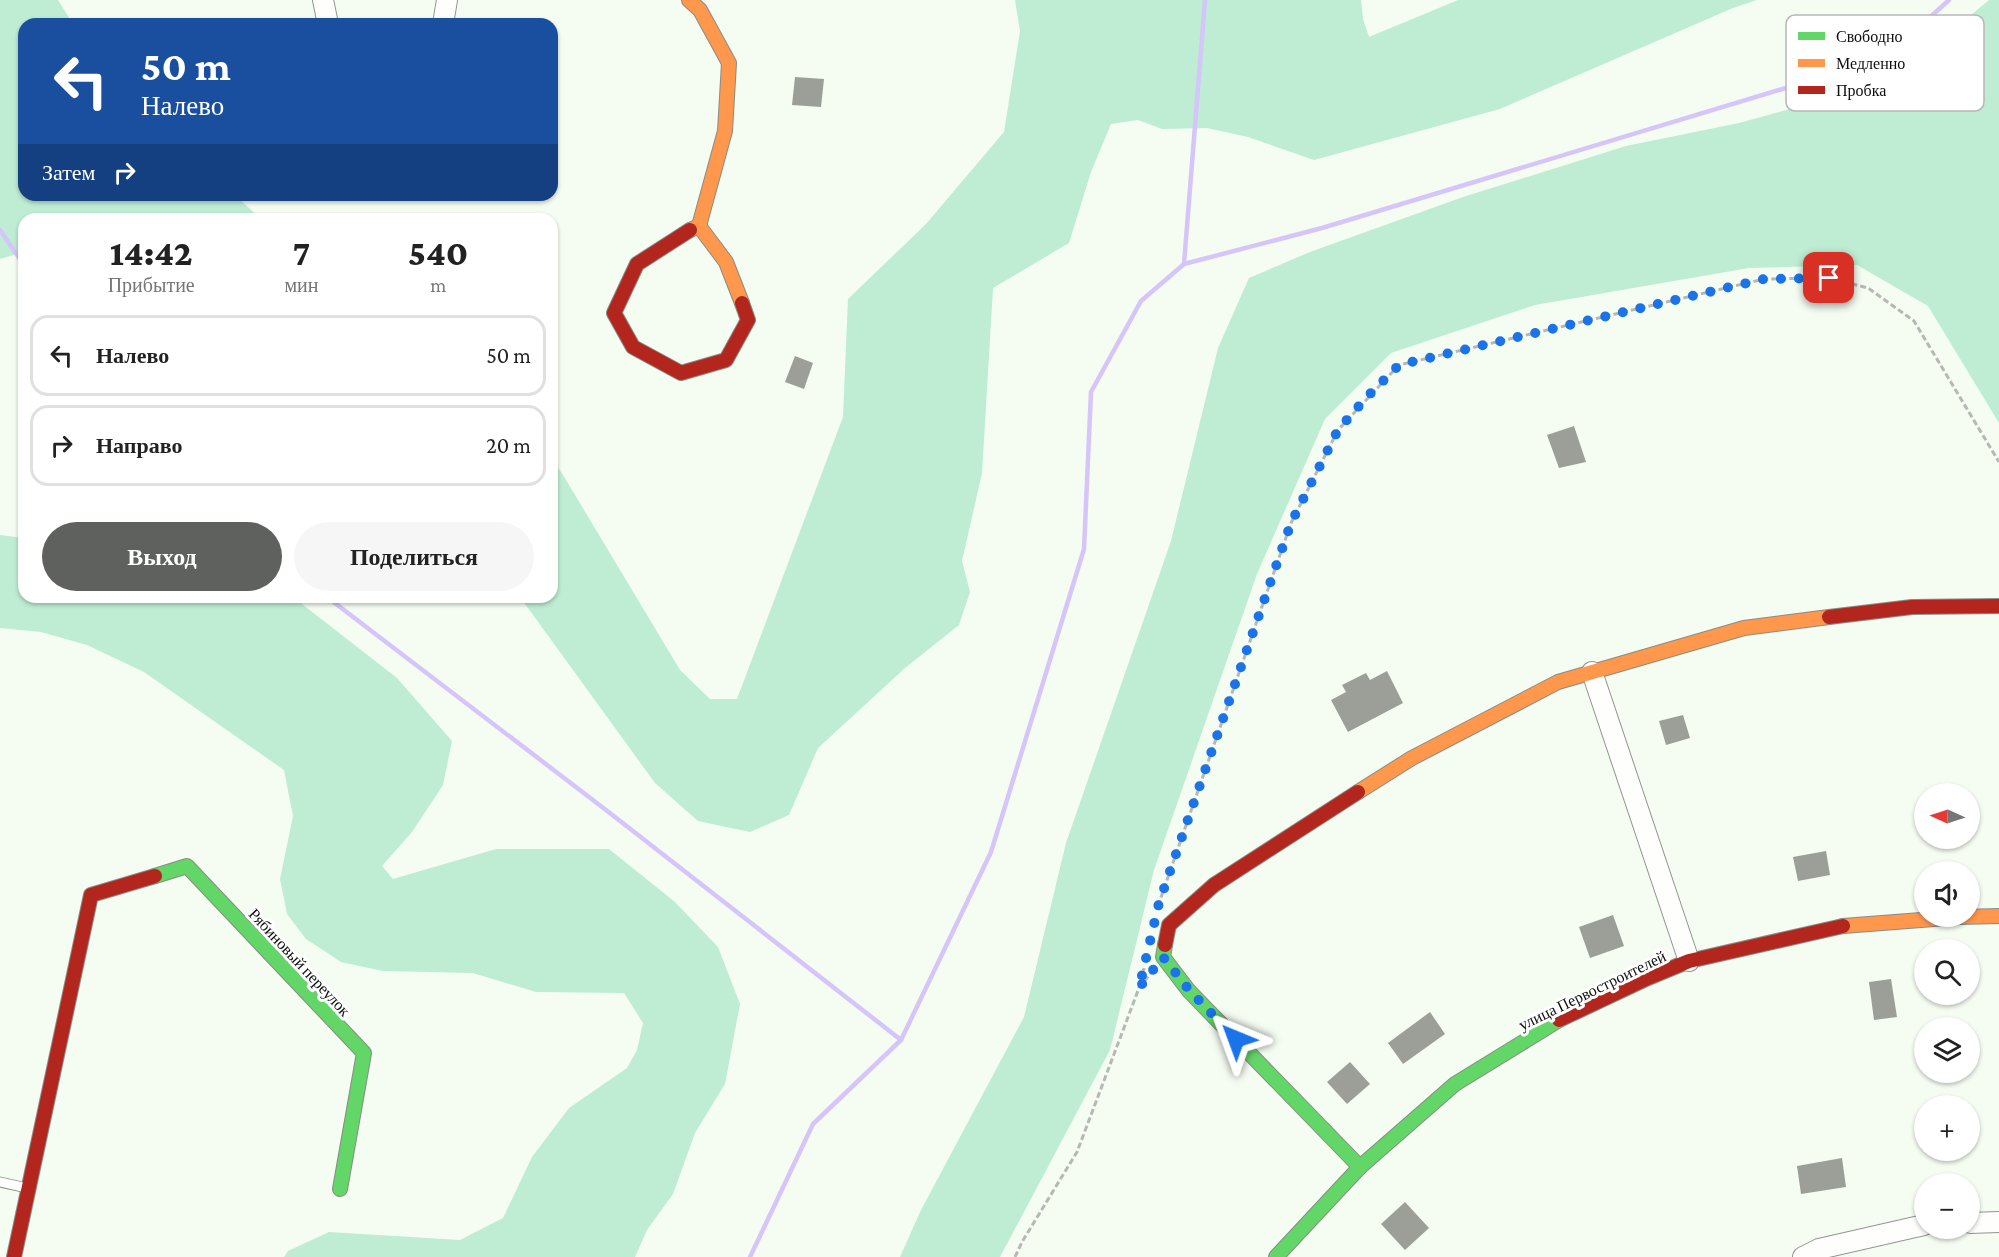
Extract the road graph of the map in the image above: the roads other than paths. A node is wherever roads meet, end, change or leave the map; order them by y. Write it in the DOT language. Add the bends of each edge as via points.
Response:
graph roads {
  1 [pos="324,0"];
  2 [pos="447,0"];
  3 [pos="689,0"];
  4 [pos="327,18"];
  5 [pos="444,18"];
  6 [pos="699,226"];
  7 [pos="1999,606"];
  8 [pos="1592,672"];
  9 [pos="1999,916"];
  10 [pos="1689,961"];
  11 [pos="1360,1167"];
  12 [pos="0,1182"];
  13 [pos="28,1188"];
  14 [pos="340,1189"];
  15 [pos="1999,1222"];
  16 [pos="1980,1223"];
  17 [pos="1914,1227"];
  18 [pos="14,1257"];
  19 [pos="1276,1257"];
  20 [pos="1803,1257"];
  1 -- 4 [label="street"];
  2 -- 5 [label="street"];
  3 -- 6 [label="street" via="700,10 729,63 724,131"];
  6 -- 6 [label="street" via="637,264 614,313 633,347 681,373 726,360 748,320 726,262"];
  7 -- 8 [label="street" via="1912,607 1744,628"];
  8 -- 10 [label="street"];
  8 -- 11 [label="street" via="1558,682 1412,758 1214,885 1169,924 1163,957 1190,991"];
  9 -- 10 [label="street, улица Первостроителей" via="1834,927"];
  10 -- 11 [label="street, улица Первостроителей" via="1548,1026 1455,1084"];
  11 -- 19 [label="street, улица Первостроителей"];
  12 -- 13 [label="lane"];
  13 -- 14 [label="street, Рябиновый переулок" via="90,894 187,866 364,1053"];
  13 -- 18 [label="street"];
  15 -- 16 [label="street"];
  17 -- 20 [label="street"];
}
